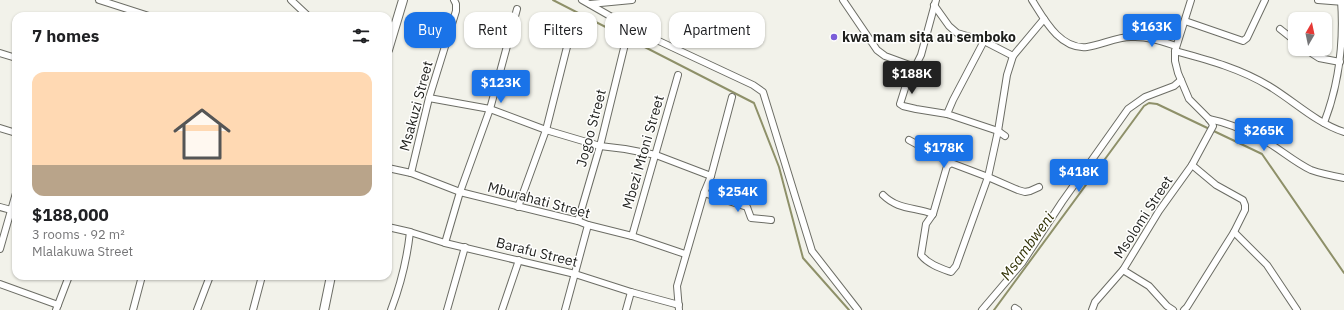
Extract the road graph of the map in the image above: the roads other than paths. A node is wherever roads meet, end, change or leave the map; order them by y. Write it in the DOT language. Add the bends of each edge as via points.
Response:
graph roads {
  1 [pos="99,0"];
  2 [pos="291,0"];
  3 [pos="403,0"];
  4 [pos="454,0"];
  5 [pos="582,0"];
  6 [pos="632,0"];
  7 [pos="843,0"];
  8 [pos="1032,0"];
  9 [pos="1191,0"];
  10 [pos="1265,0"];
  11 [pos="1318,0"];
  12 [pos="1342,2"];
  13 [pos="935,3"];
  14 [pos="590,4"];
  15 [pos="518,9"];
  16 [pos="136,12"];
  17 [pos="304,12"];
  18 [pos="605,16"];
  19 [pos="1044,19"];
  20 [pos="1185,22"];
  21 [pos="1280,29"];
  22 [pos="1288,35"];
  23 [pos="392,37"];
  24 [pos="984,41"];
  25 [pos="661,47"];
  26 [pos="567,48"];
  27 [pos="624,48"];
  28 [pos="1175,48"];
  29 [pos="0,53"];
  30 [pos="1013,56"];
  31 [pos="1316,56"];
  32 [pos="12,57"];
  33 [pos="1340,62"];
  34 [pos="915,67"];
  35 [pos="678,75"];
  36 [pos="1181,80"];
  37 [pos="732,97"];
  38 [pos="429,98"];
  39 [pos="490,109"];
  40 [pos="947,114"];
  41 [pos="1209,119"];
  42 [pos="1324,123"];
  43 [pos="0,128"];
  44 [pos="546,130"];
  45 [pos="998,131"];
  46 [pos="12,132"];
  47 [pos="1344,132"];
  48 [pos="1005,136"];
  49 [pos="910,140"];
  50 [pos="600,146"];
  51 [pos="656,155"];
  52 [pos="951,163"];
  53 [pos="1192,165"];
  54 [pos="392,169"];
  55 [pos="412,173"];
  56 [pos="711,176"];
  57 [pos="988,177"];
  58 [pos="1344,178"];
  59 [pos="1039,187"];
  60 [pos="460,192"];
  61 [pos="704,193"];
  62 [pos="883,195"];
  63 [pos="12,204"];
  64 [pos="0,207"];
  65 [pos="518,207"];
  66 [pos="10,210"];
  67 [pos="933,214"];
  68 [pos="771,220"];
  69 [pos="578,221"];
  70 [pos="588,225"];
  71 [pos="392,228"];
  72 [pos="410,232"];
  73 [pos="1234,232"];
  74 [pos="632,236"];
  75 [pos="445,243"];
  76 [pos="465,247"];
  77 [pos="0,249"];
  78 [pos="685,254"];
  79 [pos="519,260"];
  80 [pos="1123,270"];
  81 [pos="575,274"];
  82 [pos="67,280"];
  83 [pos="141,280"];
  84 [pos="208,280"];
  85 [pos="261,280"];
  86 [pos="330,280"];
  87 [pos="0,284"];
  88 [pos="631,292"];
  89 [pos="57,307"];
  90 [pos="679,308"];
  91 [pos="133,310"];
  92 [pos="197,310"];
  93 [pos="252,310"];
  94 [pos="324,310"];
  95 [pos="391,310"];
  96 [pos="447,310"];
  97 [pos="502,310"];
  98 [pos="565,310"];
  99 [pos="626,310"];
  100 [pos="858,310"];
  101 [pos="982,310"];
  102 [pos="1092,310"];
  103 [pos="1173,310"];
  104 [pos="1184,310"];
  105 [pos="1297,310"];
  1 -- 16 [label="street"];
  2 -- 17 [label="street"];
  3 -- 23 [label="street"];
  4 -- 38 [label="street, Msakuzi Street" via="456,11"];
  5 -- 14 [label="street"];
  6 -- 14 [label="street"];
  7 -- 34 [label="street" via="877,50 885,56"];
  8 -- 19 [label="street"];
  9 -- 20 [label="street"];
  10 -- 20 [label="street" via="1244,41"];
  11 -- 12 [label="street"];
  12 -- 33 [label="street"];
  13 -- 24 [label="street" via="953,30"];
  13 -- 34 [label="street" via="921,55"];
  14 -- 18 [label="street"];
  15 -- 39 [label="street"];
  19 -- 28 [label="street" via="1059,38 1072,46 1086,47 1130,37 1147,38"];
  19 -- 30 [label="street"];
  20 -- 28 [label="street"];
  21 -- 22 [label="street"];
  24 -- 30 [label="street"];
  24 -- 40 [label="street"];
  25 -- 100 [label="street" via="753,85 763,92 812,251"];
  26 -- 44 [label="street"];
  27 -- 50 [label="street, Jogoo Street"];
  28 -- 36 [label="street" via="1175,61"];
  28 -- 42 [label="street" via="1237,69 1269,86"];
  29 -- 32 [label="street"];
  30 -- 45 [label="street" via="1007,75"];
  31 -- 33 [label="street" via="1323,60"];
  33 -- 42 [label="street" via="1334,94"];
  34 -- 40 [label="street" via="900,104"];
  35 -- 51 [label="street, Mbezi Mtoni Street"];
  36 -- 41 [label="street" via="1189,99"];
  36 -- 101 [label="street" via="1174,86 1145,96 1128,109 1022,262"];
  37 -- 56 [label="street"];
  38 -- 39 [label="street"];
  38 -- 55 [label="street, Msakuzi Street"];
  39 -- 44 [label="street"];
  39 -- 60 [label="street"];
  40 -- 45 [label="street"];
  41 -- 53 [label="street, Msolomi Street" via="1213,126"];
  41 -- 58 [label="street" via="1222,121 1258,137 1289,158 1321,174"];
  42 -- 47 [label="street"];
  43 -- 46 [label="street"];
  44 -- 50 [label="street"];
  44 -- 65 [label="street"];
  45 -- 48 [label="street"];
  45 -- 57 [label="street"];
  49 -- 52 [label="street"];
  50 -- 51 [label="street"];
  50 -- 69 [label="street, Jogoo Street"];
  51 -- 56 [label="street"];
  51 -- 74 [label="street, Mbezi Mtoni Street"];
  52 -- 57 [label="street"];
  52 -- 67 [label="street" via="947,166"];
  53 -- 73 [label="street" via="1216,186 1243,200 1244,210"];
  53 -- 80 [label="street, Msolomi Street" via="1159,211"];
  54 -- 55 [label="street, Mburahati Street"];
  55 -- 60 [label="street, Mburahati Street"];
  56 -- 61 [label="street"];
  57 -- 59 [label="street" via="1025,192"];
  57 -- 67 [label="street" via="956,266 951,272 925,260 921,255 926,224"];
  60 -- 65 [label="street, Mburahati Street"];
  60 -- 75 [label="street"];
  61 -- 68 [label="street" via="747,207 752,218"];
  61 -- 78 [label="street"];
  62 -- 67 [label="street" via="899,206"];
  63 -- 66 [label="street"];
  64 -- 66 [label="street"];
  65 -- 69 [label="street, Mburahati Street"];
  66 -- 77 [label="street"];
  69 -- 70 [label="street, Mburahati Street"];
  70 -- 74 [label="street, Mburahati Street"];
  70 -- 81 [label="street"];
  71 -- 72 [label="street, Barafu Street"];
  72 -- 75 [label="street, Barafu Street"];
  72 -- 95 [label="street" via="400,288"];
  73 -- 104 [label="street"];
  73 -- 105 [label="street" via="1267,265"];
  74 -- 78 [label="street, Mburahati Street"];
  75 -- 76 [label="street, Barafu Street"];
  76 -- 79 [label="street, Barafu Street"];
  76 -- 96 [label="street"];
  78 -- 90 [label="street" via="677,286"];
  79 -- 81 [label="street, Barafu Street"];
  79 -- 97 [label="street"];
  80 -- 102 [label="street, Msolomi Street" via="1095,302"];
  80 -- 103 [label="street" via="1149,286"];
  81 -- 88 [label="street, Barafu Street"];
  81 -- 98 [label="street"];
  82 -- 89 [label="street"];
  83 -- 91 [label="street"];
  84 -- 92 [label="street"];
  85 -- 93 [label="street"];
  86 -- 94 [label="street"];
  87 -- 89 [label="street"];
  88 -- 90 [label="street, Barafu Street"];
  88 -- 99 [label="street"];
}
